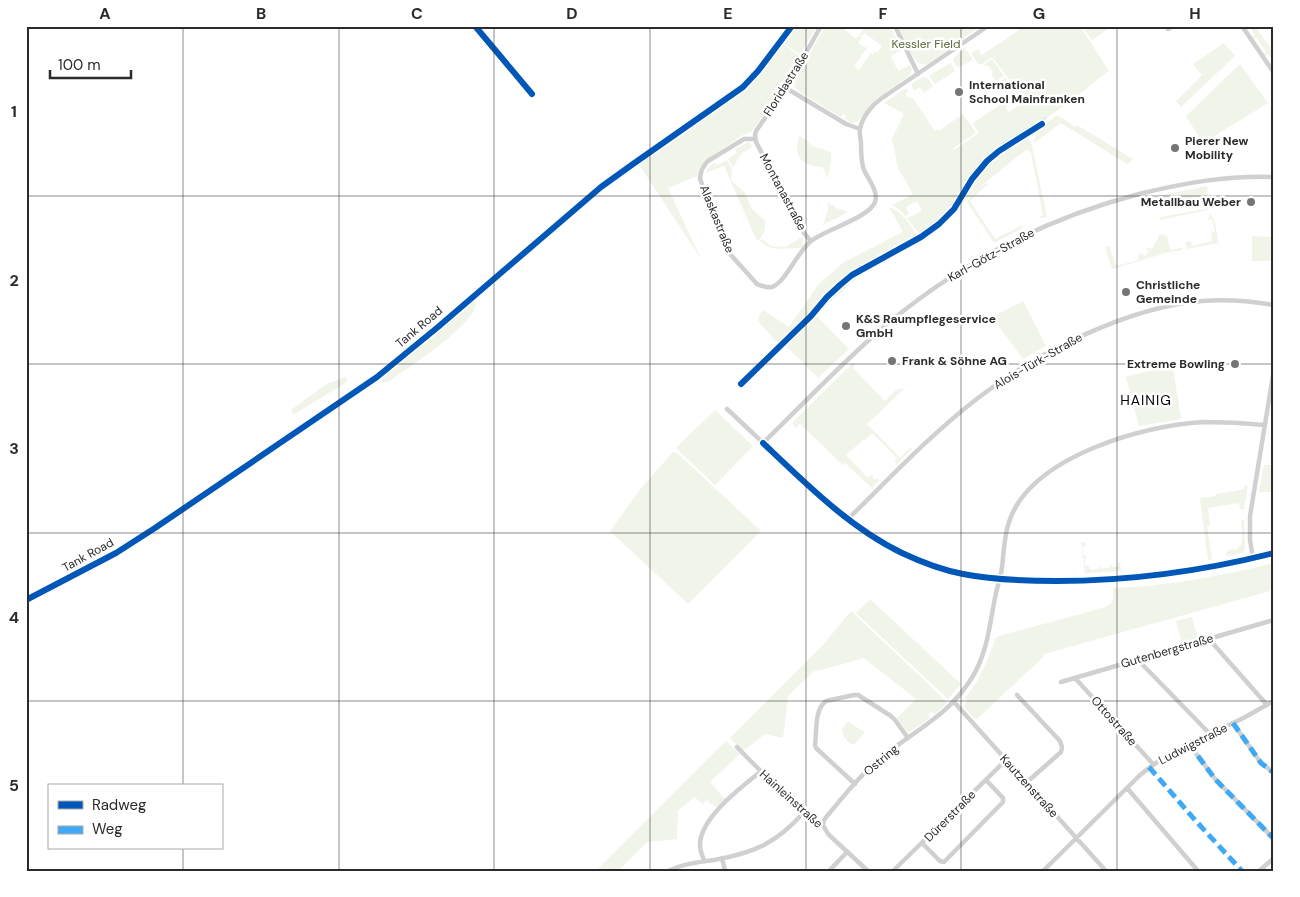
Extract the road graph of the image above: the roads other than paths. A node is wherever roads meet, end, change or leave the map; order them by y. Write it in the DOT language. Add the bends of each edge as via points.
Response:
graph roads {
  1 [pos="475,26"];
  2 [pos="792,26"];
  3 [pos="821,26"];
  4 [pos="895,26"];
  5 [pos="988,26"];
  6 [pos="1242,26"];
  7 [pos="1274,73"];
  8 [pos="918,74"];
  9 [pos="786,88"];
  10 [pos="532,94"];
  11 [pos="860,129"];
  12 [pos="755,141"];
  13 [pos="1274,177"];
  14 [pos="811,241"];
  15 [pos="1274,305"];
  16 [pos="1274,369"];
  17 [pos="727,409"];
  18 [pos="1265,426"];
  19 [pos="763,443"];
  20 [pos="848,519"];
  21 [pos="1274,554"];
  22 [pos="1253,558"];
  23 [pos="999,579"];
  24 [pos="26,600"];
  25 [pos="1274,622"];
  26 [pos="1209,639"];
  27 [pos="1138,660"];
  28 [pos="1076,678"];
  29 [pos="1061,682"];
  30 [pos="1017,695"];
  31 [pos="1274,701"];
  32 [pos="954,702"];
  33 [pos="1267,705"];
  34 [pos="1233,723"];
  35 [pos="1210,734"];
  36 [pos="908,738"];
  37 [pos="1189,744"];
  38 [pos="737,747"];
  39 [pos="1006,760"];
  40 [pos="1153,764"];
  41 [pos="760,772"];
  42 [pos="1274,773"];
  43 [pos="986,780"];
  44 [pos="1026,783"];
  45 [pos="854,784"];
  46 [pos="1127,788"];
  47 [pos="804,812"];
  48 [pos="823,825"];
  49 [pos="1075,838"];
  50 [pos="1274,839"];
  51 [pos="922,843"];
  52 [pos="847,852"];
  53 [pos="722,858"];
  54 [pos="1274,858"];
  55 [pos="704,862"];
  56 [pos="668,871"];
  57 [pos="725,871"];
  58 [pos="829,871"];
  59 [pos="868,871"];
  60 [pos="893,871"];
  61 [pos="1043,871"];
  62 [pos="1106,871"];
  63 [pos="1198,871"];
  64 [pos="1259,871"];
  1 -- 10 [label="street"];
  2 -- 24 [label="street, Tank Road" via="743,88 601,187 377,376 116,553"];
  3 -- 9 [label="street, Floridastraße"];
  4 -- 8 [label="street"];
  5 -- 8 [label="street"];
  6 -- 7 [label="street"];
  8 -- 11 [label="street" via="877,101"];
  9 -- 11 [label="street"];
  9 -- 12 [label="street, Floridastraße" via="756,131"];
  11 -- 14 [label="street" via="864,171 876,194 876,201 866,212"];
  12 -- 14 [label="street, Montanastraße"];
  12 -- 14 [label="street, Alaskastraße" via="744,139 708,162 700,179 730,254 757,284 773,287"];
  13 -- 19 [label="street, Karl-Götz-Straße" via="1208,179 1155,190 1076,213 1022,236 938,285 907,308 854,354"];
  15 -- 20 [label="street, Alois-Türk-Straße" via="1230,300 1189,302 1121,320 1073,340 1009,376 978,398 932,437"];
  16 -- 18 [label="street"];
  17 -- 19 [label="street"];
  18 -- 22 [label="street" via="1250,516"];
  18 -- 23 [label="street, Ostring" via="1203,422 1151,429 1111,441 1053,469 1029,488 1009,521"];
  19 -- 20 [label="street"];
  20 -- 23 [label="street" via="884,543 918,560 948,571"];
  21 -- 22 [label="street"];
  22 -- 23 [label="street" via="1124,579 1029,582"];
  23 -- 32 [label="street, Ostring" via="988,638 980,660"];
  25 -- 26 [label="street, Gutenbergstraße"];
  26 -- 27 [label="street, Gutenbergstraße"];
  26 -- 33 [label="street"];
  27 -- 28 [label="street, Gutenbergstraße"];
  27 -- 35 [label="street"];
  28 -- 29 [label="street, Gutenbergstraße"];
  28 -- 40 [label="street, Ottostraße"];
  30 -- 44 [label="street" via="1062,747"];
  31 -- 33 [label="street, Ludwigstraße"];
  32 -- 36 [label="street, Ostring"];
  32 -- 39 [label="street, Kautzenstraße"];
  33 -- 34 [label="street, Ludwigstraße"];
  34 -- 35 [label="street, Ludwigstraße"];
  34 -- 42 [label="street" via="1261,763"];
  35 -- 37 [label="street, Ludwigstraße"];
  36 -- 45 [label="street, Ostring" via="879,759"];
  36 -- 45 [label="street, Ostring" via="895,720 858,695 826,701 819,710 816,748"];
  37 -- 40 [label="street, Ludwigstraße"];
  37 -- 50 [label="street" via="1215,779"];
  38 -- 41 [label="street, Hainleinstraße"];
  39 -- 43 [label="street, Dürerstraße"];
  39 -- 44 [label="street, Kautzenstraße"];
  40 -- 46 [label="street, Ludwigstraße"];
  41 -- 47 [label="street, Hainleinstraße"];
  41 -- 55 [label="street" via="710,819 700,846"];
  43 -- 51 [label="street, Dürerstraße"];
  43 -- 51 [label="street" via="1004,802 944,862"];
  44 -- 49 [label="street, Kautzenstraße"];
  45 -- 48 [label="street, Ostring"];
  46 -- 49 [label="street, Ludwigstraße"];
  46 -- 63 [label="street"];
  47 -- 48 [label="street, Hainleinstraße"];
  47 -- 53 [label="street" via="774,839 747,853"];
  48 -- 52 [label="street, Hainleinstraße"];
  49 -- 61 [label="street, Ludwigstraße"];
  49 -- 62 [label="street, Kautzenstraße"];
  51 -- 60 [label="street, Dürerstraße"];
  52 -- 58 [label="street"];
  52 -- 59 [label="street, Hainleinstraße"];
  53 -- 55 [label="street"];
  53 -- 57 [label="street"];
  54 -- 64 [label="street"];
  55 -- 56 [label="street"];
}
